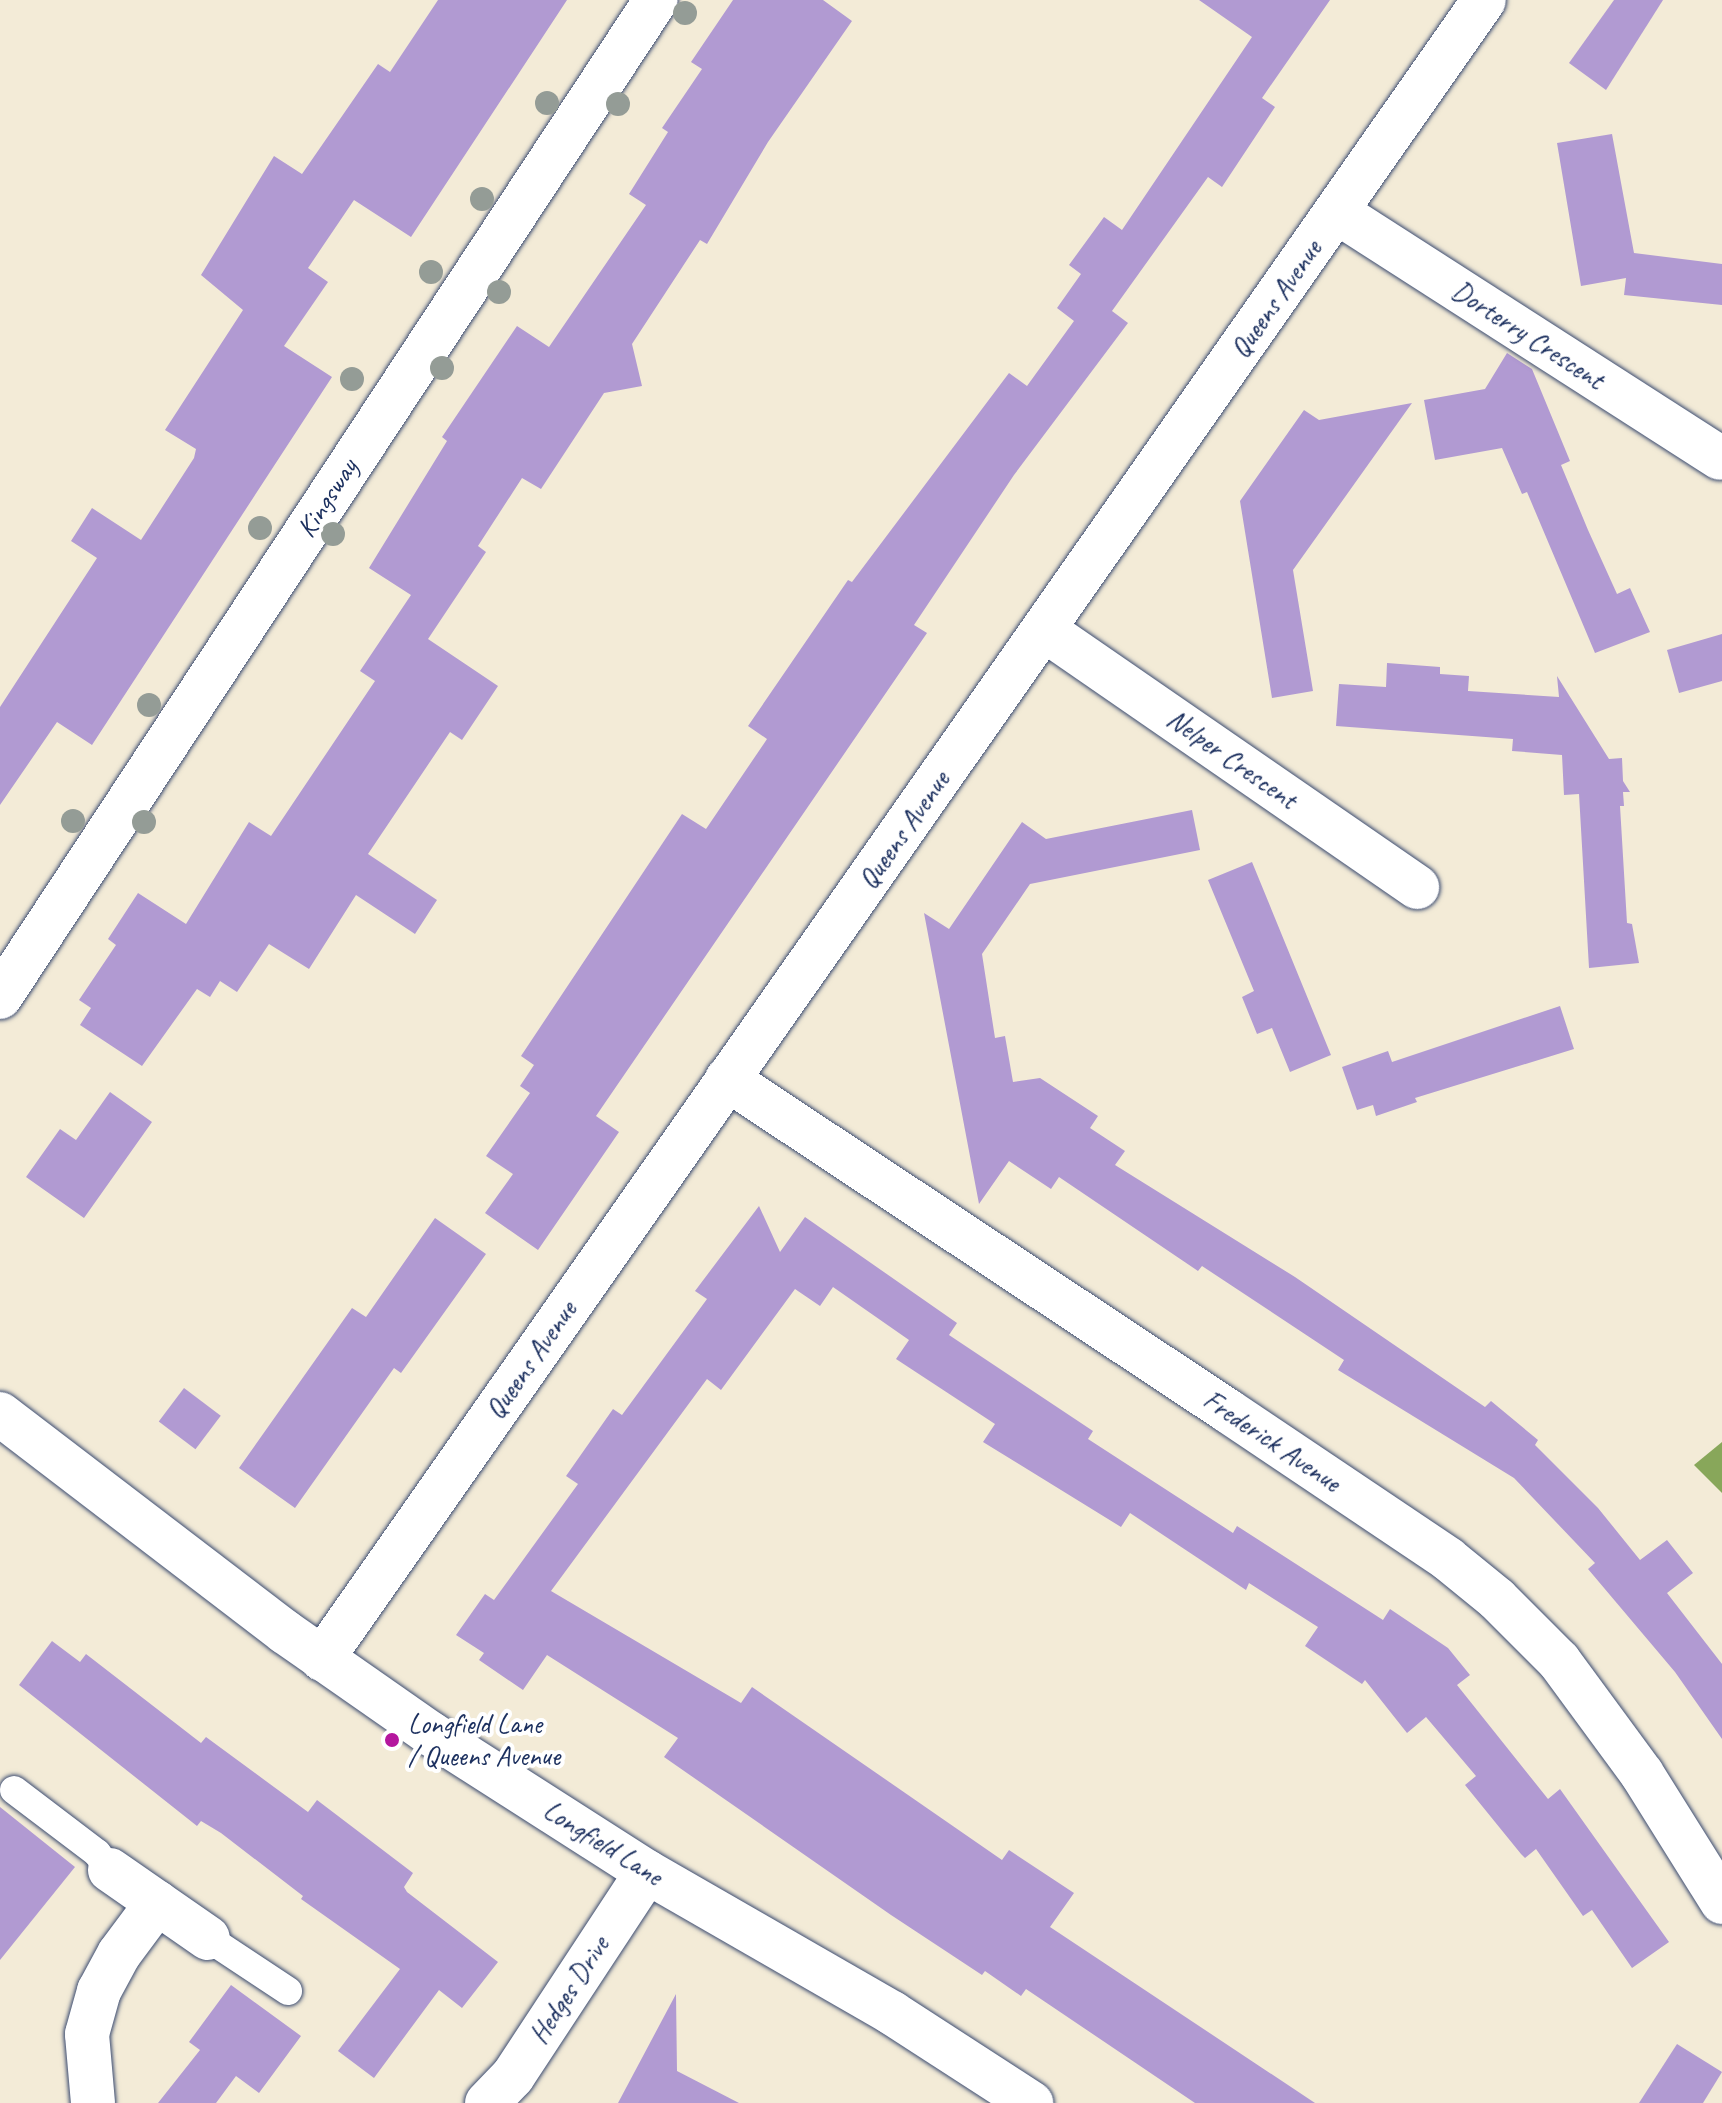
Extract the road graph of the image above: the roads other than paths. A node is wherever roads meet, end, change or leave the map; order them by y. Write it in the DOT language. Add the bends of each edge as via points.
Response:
graph roads {
  1 [pos="656,0"];
  2 [pos="1484,0"];
  3 [pos="1337,212"];
  4 [pos="1720,458"];
  5 [pos="1046,631"];
  6 [pos="1417,887"];
  7 [pos="0,997"];
  8 [pos="727,1079"];
  9 [pos="0,1414"];
  10 [pos="322,1659"];
  11 [pos="14,1790"];
  12 [pos="110,1870"];
  13 [pos="647,1872"];
  14 [pos="1722,1902"];
  15 [pos="157,1903"];
  16 [pos="208,1938"];
  17 [pos="288,1991"];
  18 [pos="93,2103"];
  19 [pos="487,2103"];
  20 [pos="1031,2103"];
  1 -- 7 [label="street, Kingsway"];
  2 -- 3 [label="street, Queens Avenue"];
  3 -- 4 [label="street, Dorterry Crescent"];
  3 -- 5 [label="street, Queens Avenue"];
  5 -- 6 [label="street, Nelper Crescent"];
  5 -- 8 [label="street, Queens Avenue"];
  8 -- 10 [label="street, Queens Avenue"];
  8 -- 14 [label="street, Frederick Avenue" via="1448,1559 1497,1599 1559,1661 1642,1774"];
  9 -- 10 [label="street, Longfield Lane"];
  10 -- 13 [label="street, Longfield Lane"];
  11 -- 12 [label="lane" via="97,1853"];
  12 -- 15 [label="street"];
  13 -- 19 [label="street, Hedges Drive" via="513,2076"];
  13 -- 20 [label="street, Longfield Lane" via="892,2013"];
  15 -- 16 [label="street"];
  15 -- 18 [label="street" via="99,1991 87,2034"];
  16 -- 17 [label="lane"];
}
